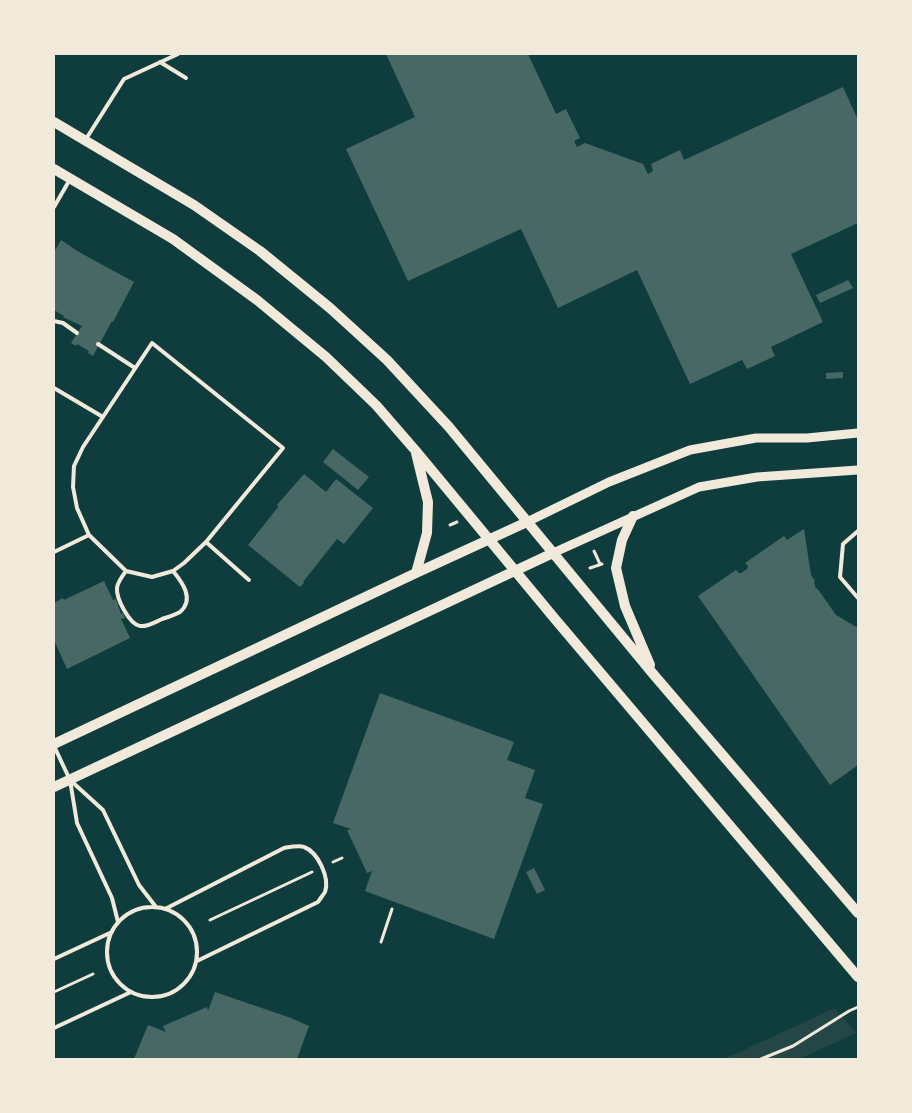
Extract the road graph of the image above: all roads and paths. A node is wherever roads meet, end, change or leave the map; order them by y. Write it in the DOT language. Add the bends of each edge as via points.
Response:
graph roads {
  1 [pos="178,54"];
  2 [pos="160,62"];
  3 [pos="186,78"];
  4 [pos="54,122"];
  5 [pos="85,139"];
  6 [pos="54,169"];
  7 [pos="70,179"];
  8 [pos="54,207"];
  9 [pos="54,321"];
  10 [pos="77,333"];
  11 [pos="98,344"];
  12 [pos="136,368"];
  13 [pos="54,388"];
  14 [pos="103,417"];
  15 [pos="858,433"];
  16 [pos="415,450"];
  17 [pos="858,470"];
  18 [pos="633,516"];
  19 [pos="527,522"];
  20 [pos="858,532"];
  21 [pos="89,535"];
  22 [pos="489,538"];
  23 [pos="206,542"];
  24 [pos="594,551"];
  25 [pos="54,552"];
  26 [pos="553,553"];
  27 [pos="608,562"];
  28 [pos="600,565"];
  29 [pos="590,568"];
  30 [pos="514,570"];
  31 [pos="126,571"];
  32 [pos="173,571"];
  33 [pos="416,573"];
  34 [pos="249,580"];
  35 [pos="858,598"];
  36 [pos="654,675"];
  37 [pos="54,745"];
  38 [pos="70,780"];
  39 [pos="54,787"];
  40 [pos="342,858"];
  41 [pos="322,867"];
  42 [pos="156,907"];
  43 [pos="165,908"];
  44 [pos="392,909"];
  45 [pos="858,913"];
  46 [pos="210,920"];
  47 [pos="118,922"];
  48 [pos="112,932"];
  49 [pos="381,942"];
  50 [pos="54,959"];
  51 [pos="197,961"];
  52 [pos="93,974"];
  53 [pos="858,977"];
  54 [pos="54,992"];
  55 [pos="131,992"];
  56 [pos="858,1007"];
  57 [pos="54,1028"];
  58 [pos="761,1059"];
  1 -- 2 [label="lane"];
  2 -- 3 [label="lane"];
  2 -- 5 [label="lane" via="124,79"];
  4 -- 5 [label="main road"];
  5 -- 19 [label="main road" via="194,205 260,251 330,308 387,360 449,427"];
  6 -- 7 [label="main road"];
  7 -- 8 [label="lane"];
  7 -- 16 [label="main road" via="173,239 257,300 376,405"];
  9 -- 10 [label="lane"];
  11 -- 12 [label="lane"];
  12 -- 14 [label="lane"];
  12 -- 23 [label="lane" via="152,343 283,448"];
  13 -- 14 [label="lane"];
  14 -- 21 [label="lane" via="74,466 77,508"];
  15 -- 19 [label="street" via="756,438 690,450 609,482"];
  16 -- 22 [label="main road"];
  16 -- 33 [label="main road" via="428,502 427,533"];
  17 -- 18 [label="street" via="757,477 699,488"];
  18 -- 26 [label="street"];
  18 -- 36 [label="main road" via="622,540 616,568 625,606"];
  19 -- 22 [label="main road"];
  19 -- 26 [label="main road"];
  20 -- 35 [label="lane" via="843,544 840,577"];
  21 -- 25 [label="lane"];
  21 -- 31 [label="lane"];
  22 -- 30 [label="main road"];
  22 -- 33 [label="main road"];
  23 -- 32 [label="lane"];
  23 -- 34 [label="lane"];
  24 -- 28 [label="path"];
  26 -- 30 [label="main road"];
  26 -- 36 [label="main road"];
  27 -- 28 [label="path"];
  28 -- 29 [label="path"];
  30 -- 38 [label="main road"];
  30 -- 53 [label="main road"];
  31 -- 32 [label="lane" via="152,577"];
  31 -- 32 [label="lane" via="117,590 120,603 139,626 148,626 185,606 184,584"];
  33 -- 37 [label="main road"];
  36 -- 45 [label="main road"];
  37 -- 38 [label="lane"];
  38 -- 39 [label="main road"];
  38 -- 42 [label="lane" via="103,810 139,885"];
  38 -- 47 [label="lane" via="77,824 112,898"];
  40 -- 41 [label="path"];
  41 -- 43 [label="lane" via="315,853 303,846 284,848"];
  41 -- 46 [label="path"];
  41 -- 51 [label="lane" via="326,885 318,902"];
  42 -- 43 [label="lane"];
  42 -- 47 [label="lane" via="129,913"];
  43 -- 51 [label="lane" via="177,914 194,934"];
  44 -- 49 [label="path"];
  47 -- 48 [label="lane"];
  48 -- 50 [label="lane"];
  48 -- 55 [label="lane" via="107,954 109,966 121,985"];
  51 -- 55 [label="lane" via="188,980 171,993 158,997"];
  52 -- 54 [label="path"];
  55 -- 57 [label="lane"];
  56 -- 58 [label="path" via="793,1046"];
}
